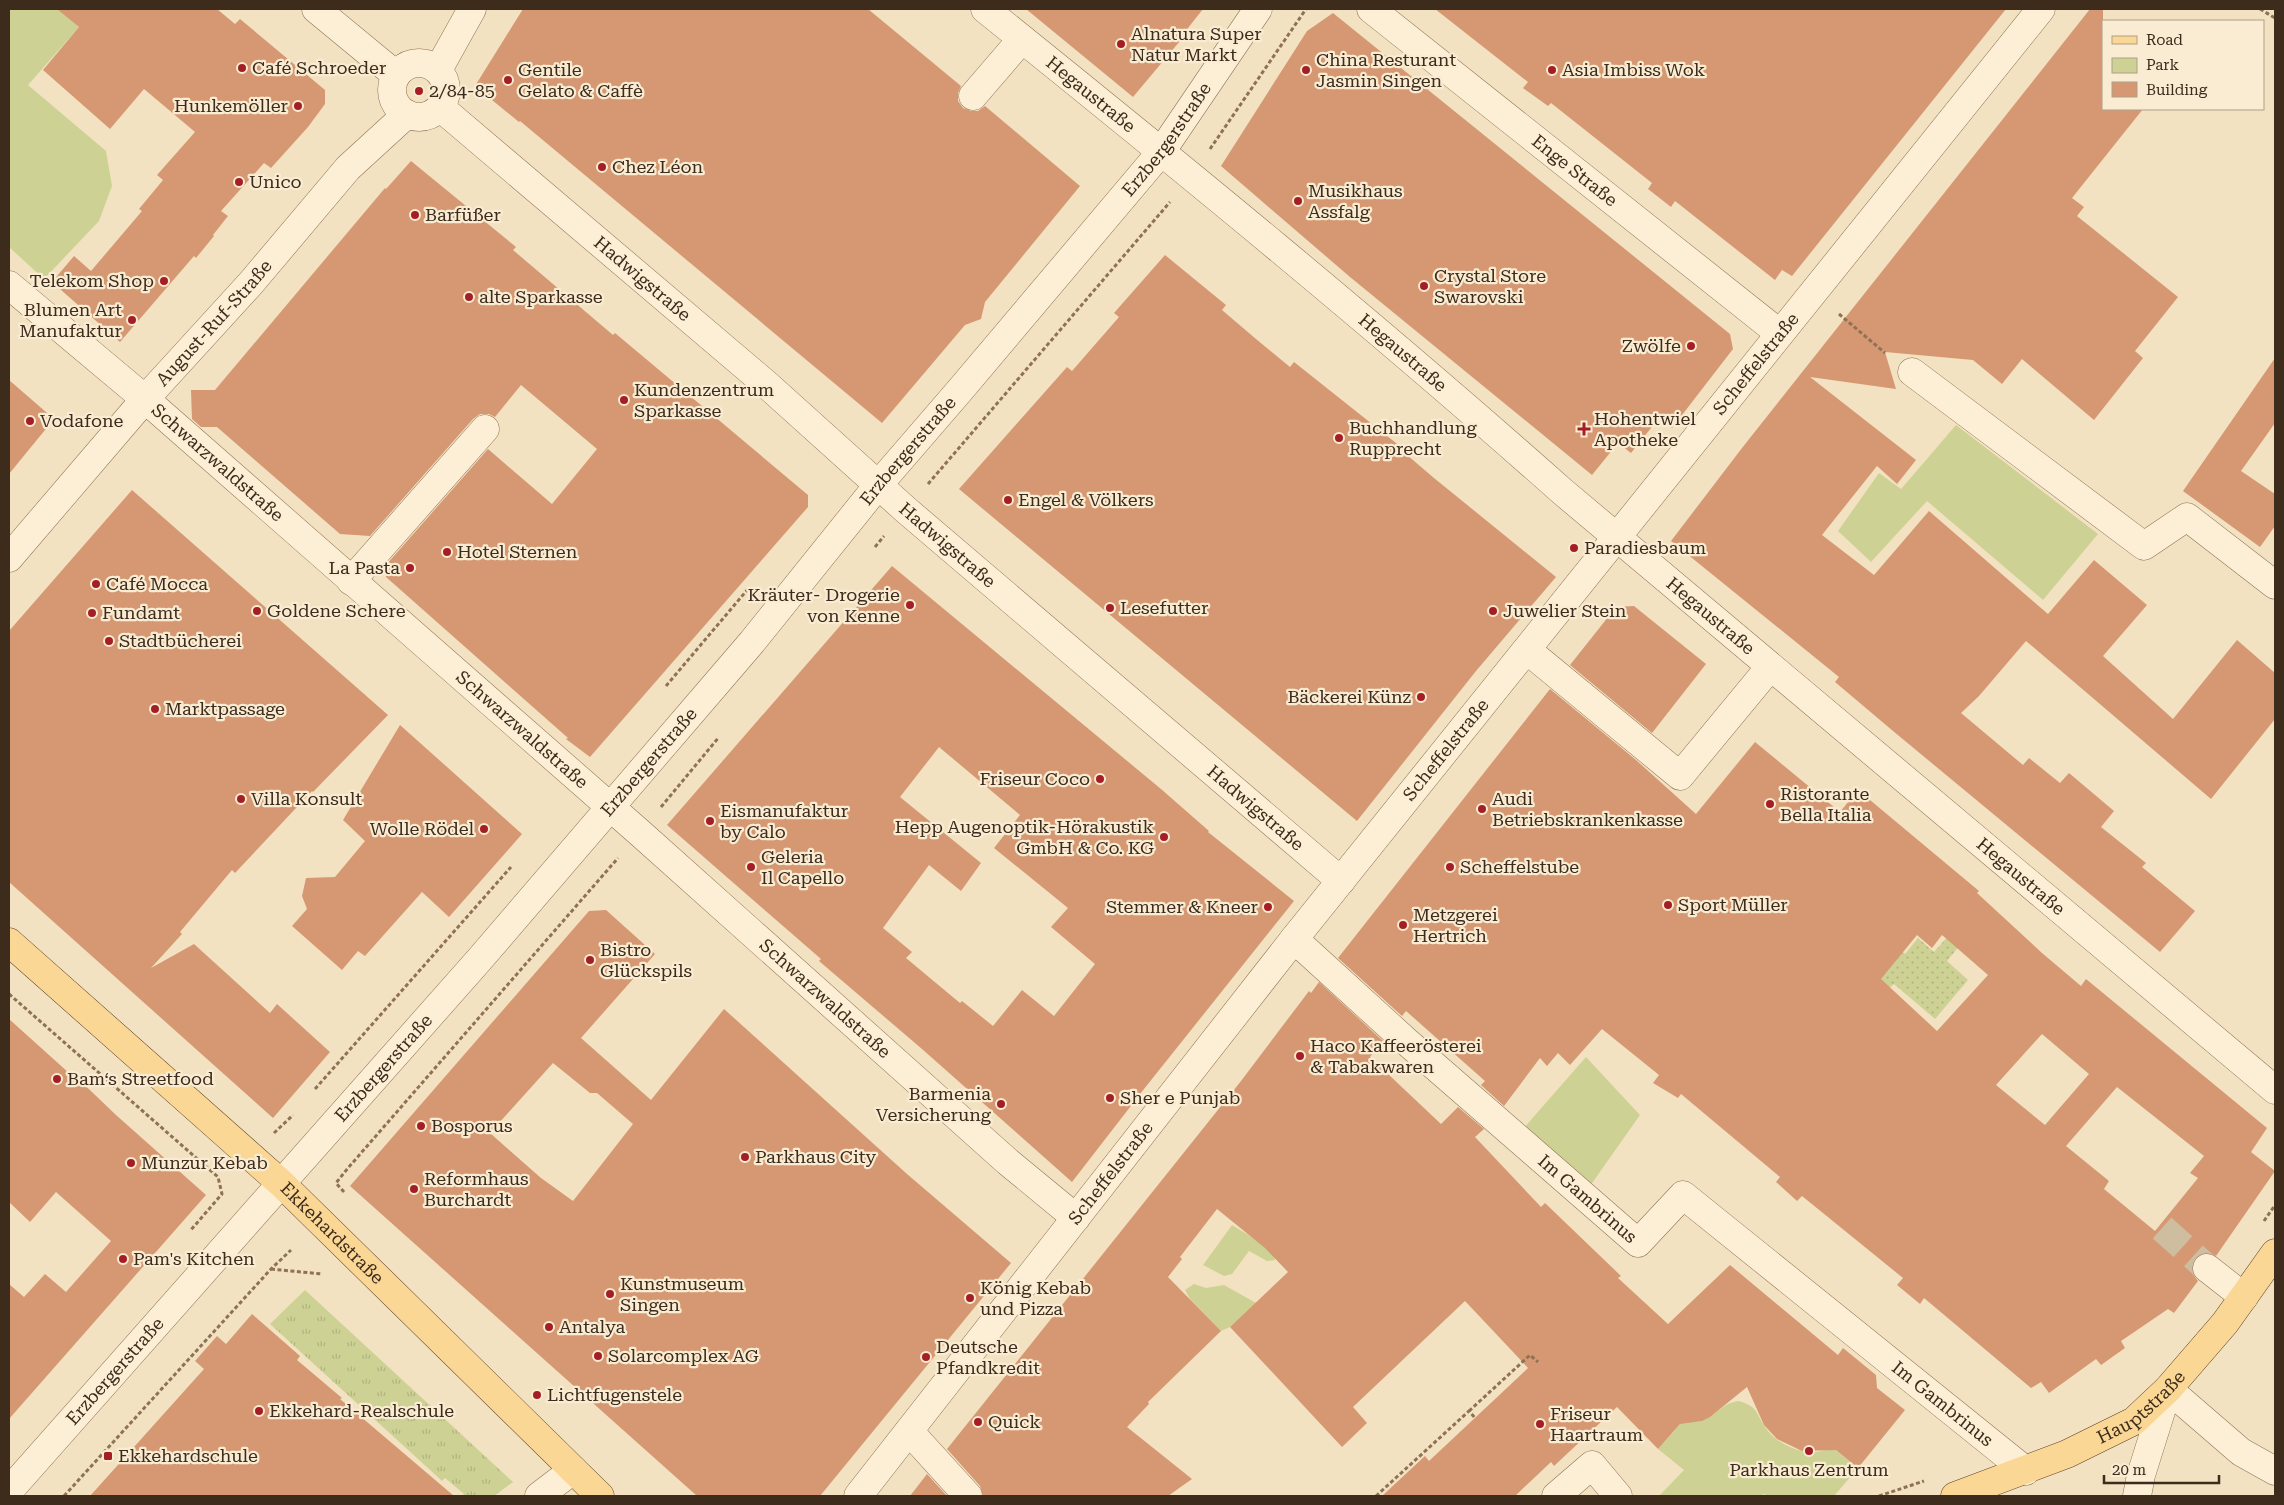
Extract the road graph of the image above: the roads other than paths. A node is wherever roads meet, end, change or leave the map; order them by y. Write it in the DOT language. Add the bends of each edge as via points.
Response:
graph roads {
  1 [pos="472,9"];
  2 [pos="985,9"];
  3 [pos="1258,9"];
  4 [pos="1371,9"];
  5 [pos="2041,9"];
  6 [pos="326,16"];
  7 [pos="1022,39"];
  8 [pos="438,70"];
  9 [pos="396,75"];
  10 [pos="973,96"];
  11 [pos="441,108"];
  12 [pos="406,114"];
  13 [pos="1161,152"];
  14 [pos="9,284"];
  15 [pos="1779,333"];
  16 [pos="1912,372"];
  17 [pos="145,399"];
  18 [pos="485,429"];
  19 [pos="879,484"];
  20 [pos="1617,538"];
  21 [pos="9,558"];
  22 [pos="351,582"];
  23 [pos="2275,585"];
  24 [pos="1527,650"];
  25 [pos="1770,667"];
  26 [pos="611,808"];
  27 [pos="1341,882"];
  28 [pos="1294,939"];
  29 [pos="9,942"];
  30 [pos="2275,1090"];
  31 [pos="282,1184"];
  32 [pos="1076,1218"];
  33 [pos="2275,1253"];
  34 [pos="2207,1268"];
  35 [pos="2244,1297"];
  36 [pos="2168,1389"];
  37 [pos="909,1431"];
  38 [pos="573,1470"];
  39 [pos="2026,1471"];
  40 [pos="2275,1471"];
  41 [pos="9,1491"];
  42 [pos="539,1496"];
  43 [pos="600,1496"];
  44 [pos="858,1496"];
  45 [pos="968,1496"];
  46 [pos="1556,1496"];
  47 [pos="1618,1496"];
  48 [pos="1955,1496"];
  49 [pos="2137,1496"];
  1 -- 8 [label="street"];
  2 -- 7 [label="street, Hegaustraße"];
  3 -- 13 [label="street, Erzbergerstraße"];
  4 -- 15 [label="street, Enge Straße"];
  5 -- 15 [label="street, Scheffelstraße"];
  6 -- 9 [label="street"];
  7 -- 10 [label="street"];
  7 -- 13 [label="street, Hegaustraße"];
  8 -- 9 [label="street" via="416,63"];
  8 -- 11 [label="street" via="447,88"];
  9 -- 12 [label="street" via="394,101"];
  11 -- 12 [label="street" via="425,117 415,118"];
  11 -- 19 [label="street, Hadwigstraße" via="765,382"];
  12 -- 17 [label="street, August-Ruf-Straße" via="348,168 251,283"];
  13 -- 19 [label="street, Erzbergerstraße"];
  13 -- 20 [label="street, Hegaustraße" via="1461,402"];
  14 -- 17 [label="street, Schwarzwaldstraße"];
  15 -- 20 [label="street, Scheffelstraße"];
  16 -- 23 [label="street" via="2144,546 2187,517"];
  17 -- 21 [label="street, August-Ruf-Straße"];
  17 -- 22 [label="street, Schwarzwaldstraße"];
  18 -- 22 [label="street"];
  19 -- 26 [label="street, Erzbergerstraße" via="752,642"];
  19 -- 27 [label="street, Hadwigstraße"];
  20 -- 24 [label="street, Scheffelstraße"];
  20 -- 25 [label="street, Hegaustraße"];
  22 -- 26 [label="street, Schwarzwaldstraße"];
  24 -- 25 [label="street" via="1680,776"];
  24 -- 27 [label="street, Scheffelstraße"];
  25 -- 30 [label="street, Hegaustraße"];
  26 -- 31 [label="street, Erzbergerstraße"];
  26 -- 32 [label="street, Schwarzwaldstraße" via="1008,1162"];
  27 -- 28 [label="street, Scheffelstraße"];
  28 -- 32 [label="street, Scheffelstraße"];
  28 -- 39 [label="street, Im Gambrinus" via="1638,1243 1682,1195"];
  29 -- 31 [label="main road, Ekkehardstraße"];
  31 -- 38 [label="main road, Ekkehardstraße"];
  31 -- 41 [label="street, Erzbergerstraße"];
  32 -- 37 [label="street, Scheffelstraße"];
  33 -- 35 [label="main road, Hauptstraße"];
  34 -- 35 [label="street"];
  35 -- 36 [label="main road, Hauptstraße" via="2225,1324"];
  36 -- 39 [label="main road, Hauptstraße" via="2134,1421 2093,1443"];
  36 -- 40 [label="street" via="2241,1452"];
  36 -- 49 [label="street"];
  37 -- 44 [label="street, Scheffelstraße"];
  37 -- 45 [label="street"];
  38 -- 42 [label="street"];
  38 -- 43 [label="main road, Ekkehardstraße"];
  39 -- 48 [label="main road, Hauptstraße"];
  46 -- 47 [label="street" via="1592,1465"];
}
